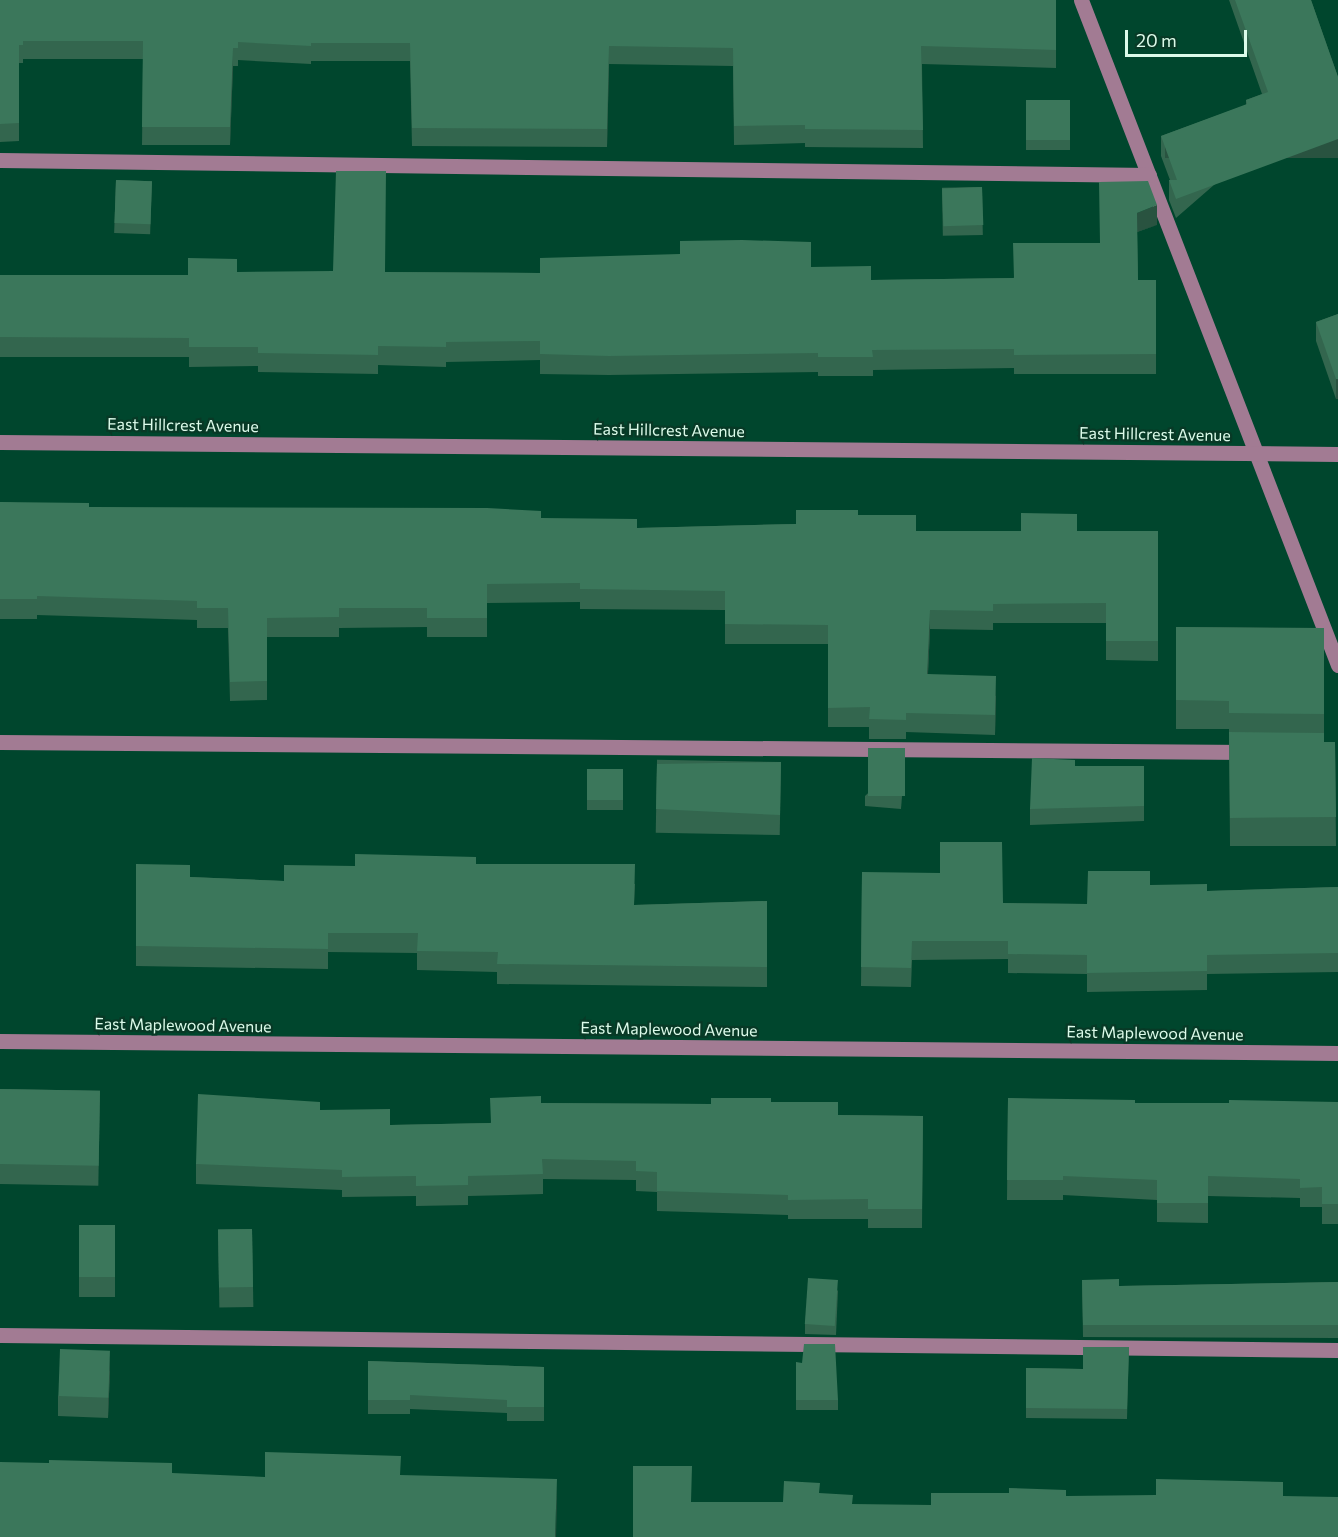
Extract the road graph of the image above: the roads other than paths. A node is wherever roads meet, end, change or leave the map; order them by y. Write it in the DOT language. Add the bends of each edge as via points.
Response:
graph roads {
  1 [pos="1081,0"];
  2 [pos="0,160"];
  3 [pos="1149,175"];
  4 [pos="0,442"];
  5 [pos="1256,453"];
  6 [pos="1338,454"];
  7 [pos="1338,665"];
  8 [pos="0,742"];
  9 [pos="1266,752"];
  10 [pos="0,1041"];
  11 [pos="1338,1053"];
  12 [pos="0,1335"];
  13 [pos="1338,1350"];
  1 -- 3 [label="street"];
  2 -- 3 [label="street"];
  3 -- 5 [label="street"];
  4 -- 5 [label="street, East Hillcrest Avenue"];
  5 -- 6 [label="street, East Hillcrest Avenue"];
  5 -- 7 [label="street"];
  8 -- 9 [label="street"];
  10 -- 11 [label="street, East Maplewood Avenue"];
  12 -- 13 [label="street"];
}
